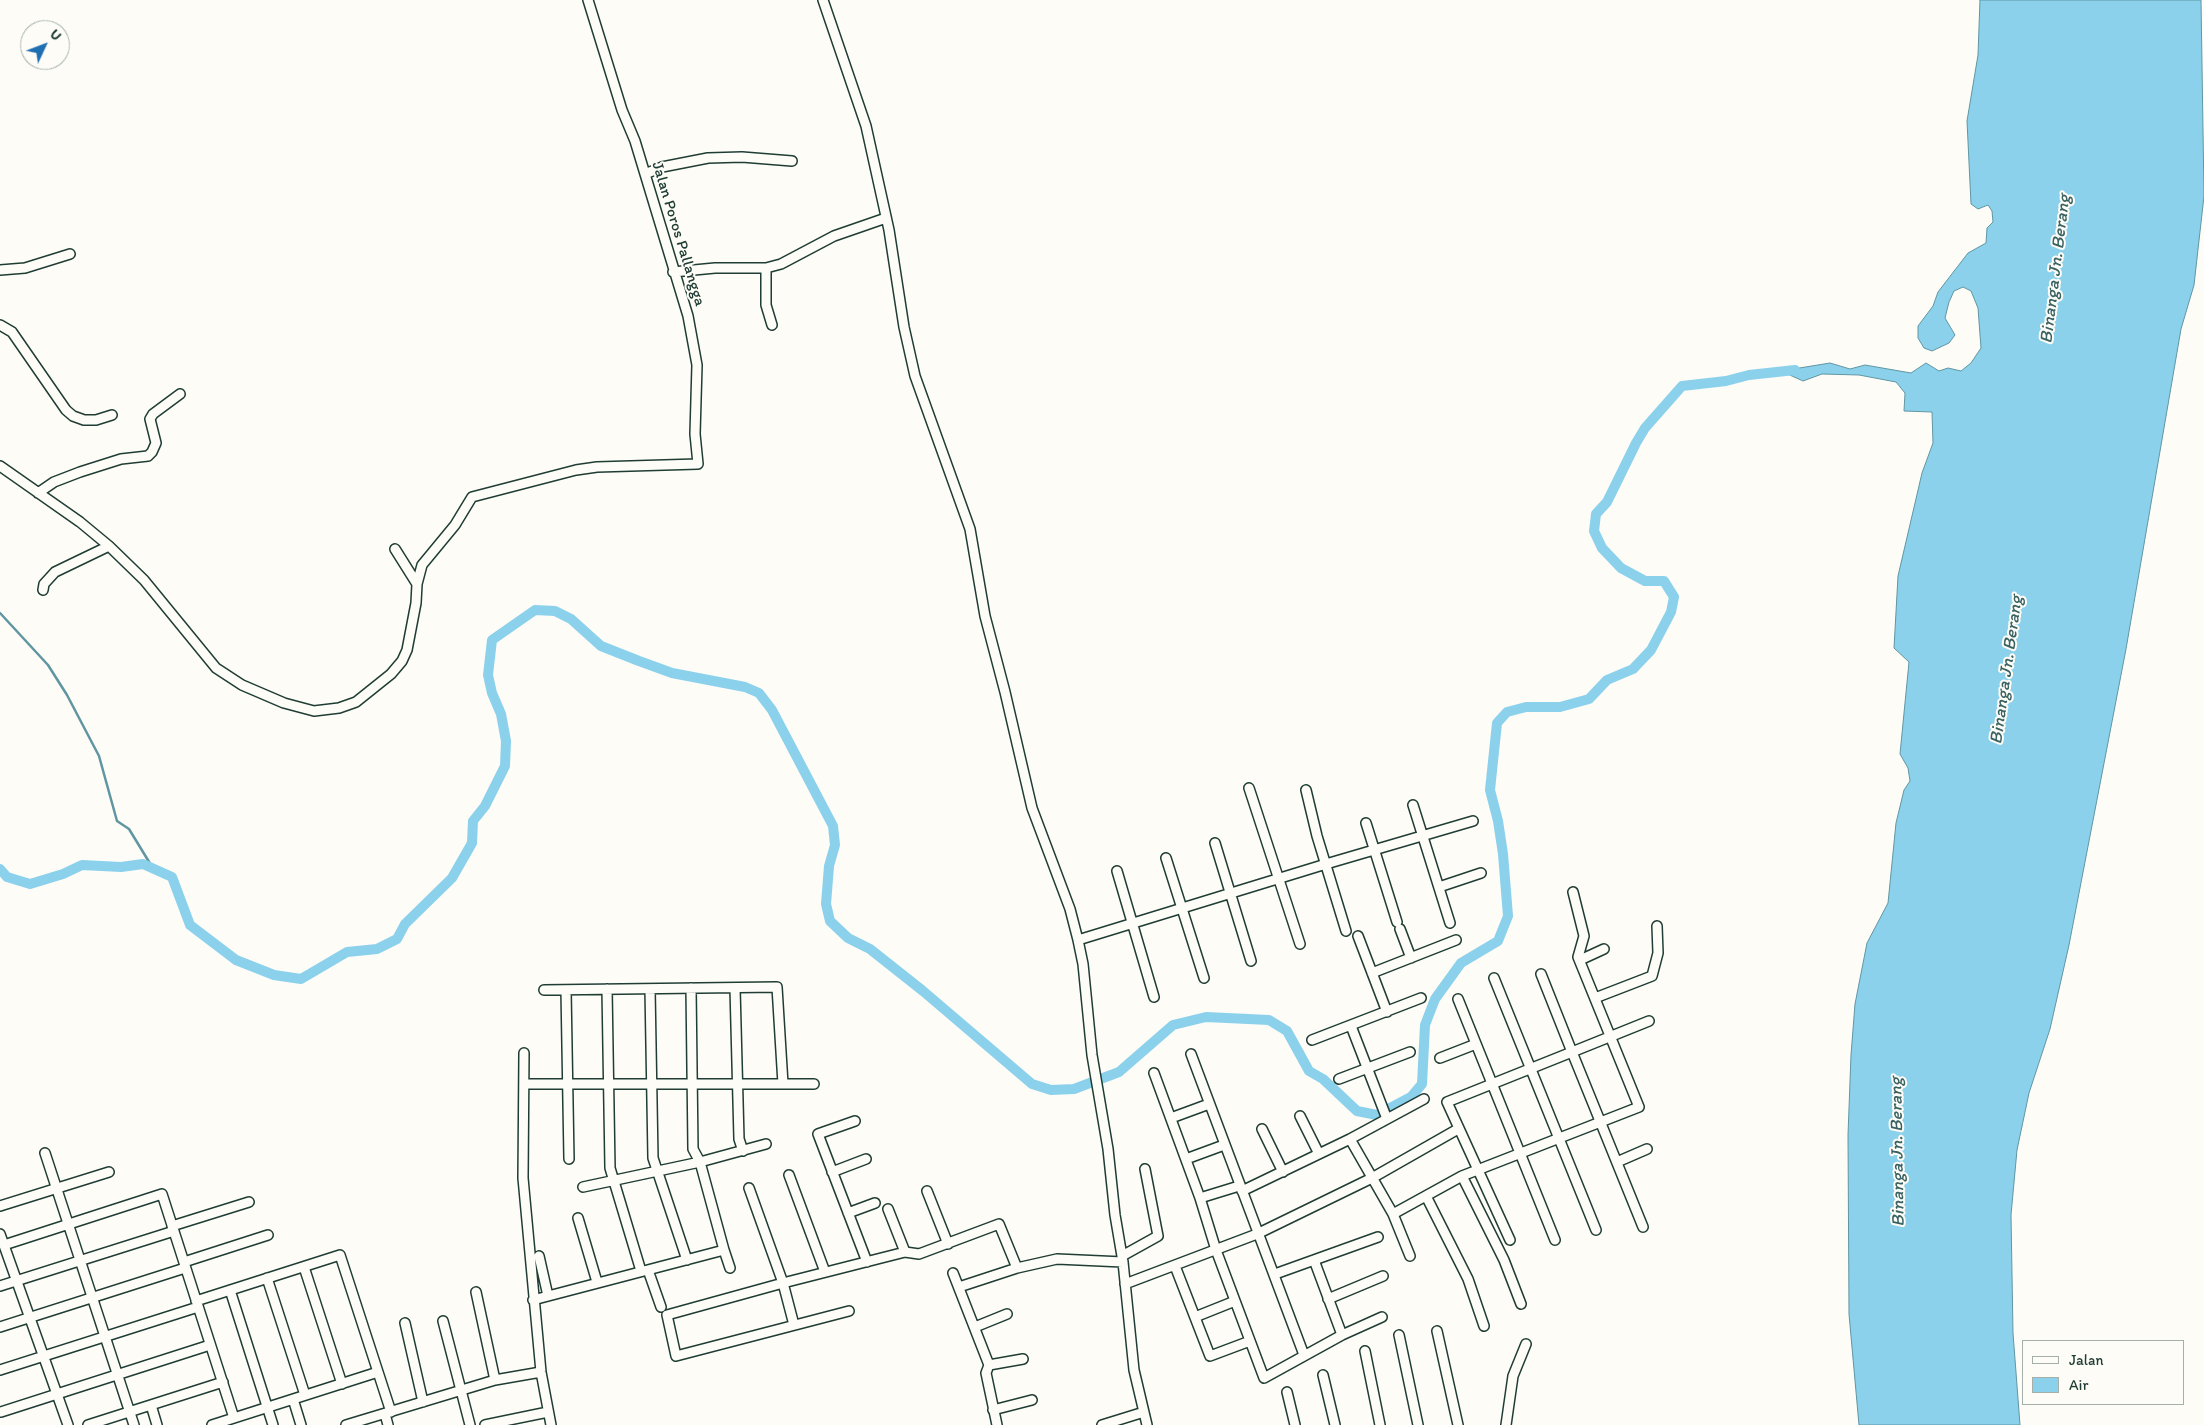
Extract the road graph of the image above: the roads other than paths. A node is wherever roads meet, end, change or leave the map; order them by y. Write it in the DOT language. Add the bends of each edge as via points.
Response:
graph roads {
  1 [pos="588,0"];
  2 [pos="823,0"];
  3 [pos="792,161"];
  4 [pos="645,174"];
  5 [pos="886,218"];
  6 [pos="70,254"];
  7 [pos="766,268"];
  8 [pos="0,270"];
  9 [pos="673,272"];
  10 [pos="0,325"];
  11 [pos="772,325"];
  12 [pos="180,394"];
  13 [pos="112,415"];
  14 [pos="0,466"];
  15 [pos="38,494"];
  16 [pos="109,546"];
  17 [pos="395,548"];
  18 [pos="417,584"];
  19 [pos="43,590"];
  20 [pos="1249,788"];
  21 [pos="1306,790"];
  22 [pos="1413,805"];
  23 [pos="1473,821"];
  24 [pos="1366,823"];
  25 [pos="1423,836"];
  26 [pos="1215,842"];
  27 [pos="1374,850"];
  28 [pos="1166,858"];
  29 [pos="1326,864"];
  30 [pos="1118,871"];
  31 [pos="1481,873"];
  32 [pos="1279,880"];
  33 [pos="1439,887"];
  34 [pos="1573,892"];
  35 [pos="1230,894"];
  36 [pos="1182,909"];
  37 [pos="1450,923"];
  38 [pos="1134,925"];
  39 [pos="1657,926"];
  40 [pos="1346,931"];
  41 [pos="1358,936"];
  42 [pos="1078,940"];
  43 [pos="1456,940"];
  44 [pos="1300,944"];
  45 [pos="1604,949"];
  46 [pos="1411,958"];
  47 [pos="1580,960"];
  48 [pos="1251,961"];
  49 [pos="1372,972"];
  50 [pos="1541,974"];
  51 [pos="1204,978"];
  52 [pos="1494,978"];
  53 [pos="691,988"];
  54 [pos="735,988"];
  55 [pos="607,989"];
  56 [pos="650,989"];
  57 [pos="544,990"];
  58 [pos="566,990"];
  59 [pos="1154,997"];
  60 [pos="1422,998"];
  61 [pos="1458,998"];
  62 [pos="1595,998"];
  63 [pos="1387,1012"];
  64 [pos="1649,1021"];
  65 [pos="1351,1026"];
  66 [pos="1610,1036"];
  67 [pos="1312,1040"];
  68 [pos="1476,1044"];
  69 [pos="1410,1052"];
  70 [pos="1572,1052"];
  71 [pos="524,1053"];
  72 [pos="1191,1054"];
  73 [pos="1440,1058"];
  74 [pos="1367,1068"];
  75 [pos="1531,1068"];
  76 [pos="1154,1073"];
  77 [pos="1339,1079"];
  78 [pos="524,1084"];
  79 [pos="568,1084"];
  80 [pos="608,1084"];
  81 [pos="651,1084"];
  82 [pos="692,1084"];
  83 [pos="737,1084"];
  84 [pos="783,1084"];
  85 [pos="814,1084"];
  86 [pos="1492,1084"];
  87 [pos="1424,1099"];
  88 [pos="1209,1104"];
  89 [pos="1385,1113"];
  90 [pos="1300,1116"];
  91 [pos="1171,1118"];
  92 [pos="854,1121"];
  93 [pos="1600,1122"];
  94 [pos="1262,1128"];
  95 [pos="1453,1132"];
  96 [pos="1559,1138"];
  97 [pos="1350,1139"];
  98 [pos="766,1144"];
  99 [pos="1224,1145"];
  100 [pos="743,1150"];
  101 [pos="1647,1150"];
  102 [pos="45,1153"];
  103 [pos="1520,1153"];
  104 [pos="1319,1154"];
  105 [pos="569,1159"];
  106 [pos="866,1159"];
  107 [pos="1186,1159"];
  108 [pos="700,1162"];
  109 [pos="1616,1162"];
  110 [pos="1145,1169"];
  111 [pos="109,1172"];
  112 [pos="658,1172"];
  113 [pos="832,1172"];
  114 [pos="1283,1172"];
  115 [pos="1470,1173"];
  116 [pos="789,1175"];
  117 [pos="1372,1178"];
  118 [pos="615,1179"];
  119 [pos="583,1187"];
  120 [pos="56,1188"];
  121 [pos="750,1188"];
  122 [pos="1240,1188"];
  123 [pos="927,1191"];
  124 [pos="1426,1196"];
  125 [pos="1200,1198"];
  126 [pos="249,1202"];
  127 [pos="875,1203"];
  128 [pos="0,1206"];
  129 [pos="888,1209"];
  130 [pos="848,1213"];
  131 [pos="1393,1214"];
  132 [pos="578,1218"];
  133 [pos="68,1224"];
  134 [pos="1643,1227"];
  135 [pos="173,1229"];
  136 [pos="1596,1230"];
  137 [pos="1257,1234"];
  138 [pos="268,1235"];
  139 [pos="1378,1236"];
  140 [pos="2,1240"];
  141 [pos="1510,1240"];
  142 [pos="1555,1240"];
  143 [pos="948,1244"];
  144 [pos="724,1250"];
  145 [pos="1216,1250"];
  146 [pos="905,1252"];
  147 [pos="539,1256"];
  148 [pos="1410,1256"];
  149 [pos="1123,1259"];
  150 [pos="687,1260"];
  151 [pos="1314,1260"];
  152 [pos="80,1261"];
  153 [pos="867,1262"];
  154 [pos="184,1265"];
  155 [pos="1176,1266"];
  156 [pos="304,1267"];
  157 [pos="730,1268"];
  158 [pos="1017,1268"];
  159 [pos="644,1270"];
  160 [pos="825,1272"];
  161 [pos="953,1273"];
  162 [pos="1275,1274"];
  163 [pos="1383,1276"];
  164 [pos="267,1278"];
  165 [pos="15,1281"];
  166 [pos="597,1282"];
  167 [pos="783,1282"];
  168 [pos="1125,1284"];
  169 [pos="0,1286"];
  170 [pos="959,1287"];
  171 [pos="230,1290"];
  172 [pos="476,1292"];
  173 [pos="548,1296"];
  174 [pos="92,1298"];
  175 [pos="1328,1299"];
  176 [pos="533,1300"];
  177 [pos="1235,1301"];
  178 [pos="197,1304"];
  179 [pos="1521,1304"];
  180 [pos="661,1307"];
  181 [pos="849,1311"];
  182 [pos="1007,1314"];
  183 [pos="1195,1317"];
  184 [pos="1382,1317"];
  185 [pos="29,1318"];
  186 [pos="443,1321"];
  187 [pos="405,1323"];
  188 [pos="794,1325"];
  189 [pos="1484,1326"];
  190 [pos="0,1327"];
  191 [pos="974,1327"];
  192 [pos="1438,1331"];
  193 [pos="1342,1335"];
  194 [pos="1399,1335"];
  195 [pos="105,1336"];
  196 [pos="1250,1341"];
  197 [pos="1526,1344"];
  198 [pos="210,1345"];
  199 [pos="1365,1351"];
  200 [pos="44,1356"];
  201 [pos="1304,1356"];
  202 [pos="1023,1359"];
  203 [pos="989,1365"];
  204 [pos="0,1370"];
  205 [pos="378,1372"];
  206 [pos="541,1372"];
  207 [pos="118,1375"];
  208 [pos="1323,1375"];
  209 [pos="495,1380"];
  210 [pos="222,1382"];
  211 [pos="342,1384"];
  212 [pos="460,1391"];
  213 [pos="1287,1392"];
  214 [pos="58,1394"];
  215 [pos="305,1395"];
  216 [pos="294,1399"];
  217 [pos="1032,1400"];
  218 [pos="423,1402"];
  219 [pos="151,1405"];
  220 [pos="268,1407"];
  221 [pos="993,1410"];
  222 [pos="1,1412"];
  223 [pos="130,1412"];
  224 [pos="548,1412"];
  225 [pos="1144,1412"];
  226 [pos="388,1413"];
  227 [pos="234,1418"];
  228 [pos="68,1425"];
  229 [pos="88,1425"];
  230 [pos="134,1425"];
  231 [pos="157,1425"];
  232 [pos="212,1425"];
  233 [pos="273,1425"];
  234 [pos="301,1425"];
  235 [pos="347,1425"];
  236 [pos="388,1425"];
  237 [pos="470,1425"];
  238 [pos="485,1425"];
  239 [pos="551,1425"];
  240 [pos="997,1425"];
  241 [pos="1102,1425"];
  242 [pos="1147,1425"];
  243 [pos="1295,1425"];
  244 [pos="1335,1425"];
  245 [pos="1380,1425"];
  246 [pos="1418,1425"];
  247 [pos="1458,1425"];
  248 [pos="1506,1425"];
  1 -- 4 [label="street, Jalan Poros Pallangga"];
  2 -- 5 [label="street" via="866,126"];
  3 -- 4 [label="street" via="742,156 708,158 662,167"];
  4 -- 9 [label="street, Jalan Poros Pallangga"];
  5 -- 7 [label="street" via="834,236 796,258"];
  5 -- 42 [label="street" via="915,376 970,529 985,616 1014,726 1027,791 1070,908"];
  6 -- 8 [label="street" via="25,268"];
  7 -- 9 [label="street"];
  7 -- 11 [label="street" via="766,304"];
  9 -- 18 [label="street, Jalan Poros Pallangga" via="693,341 698,386 695,434 698,462 695,466 584,469 472,497 455,525 422,565"];
  10 -- 13 [label="street" via="12,332 73,416 96,420"];
  12 -- 15 [label="street" via="150,419 156,443 148,456 120,459 80,472 54,482"];
  14 -- 15 [label="street"];
  15 -- 16 [label="street"];
  16 -- 18 [label="street" via="144,580 216,668 242,685 284,703 314,711 356,702 402,661 407,650"];
  16 -- 19 [label="street" via="56,572 44,584"];
  17 -- 18 [label="street"];
  20 -- 32 [label="street"];
  21 -- 29 [label="street"];
  22 -- 25 [label="street"];
  23 -- 25 [label="street"];
  24 -- 27 [label="street"];
  25 -- 27 [label="street"];
  25 -- 33 [label="street"];
  26 -- 35 [label="street"];
  27 -- 29 [label="street"];
  27 -- 46 [label="street"];
  28 -- 36 [label="street"];
  29 -- 32 [label="street"];
  29 -- 40 [label="street"];
  30 -- 38 [label="street"];
  31 -- 33 [label="street"];
  32 -- 35 [label="street"];
  32 -- 44 [label="street"];
  33 -- 37 [label="street"];
  34 -- 47 [label="street" via="1584,936"];
  35 -- 36 [label="street"];
  35 -- 48 [label="street"];
  36 -- 38 [label="street"];
  36 -- 51 [label="street"];
  38 -- 42 [label="street"];
  38 -- 59 [label="street"];
  39 -- 62 [label="street" via="1658,953 1652,976"];
  41 -- 49 [label="street"];
  42 -- 149 [label="street" via="1094,1072"];
  43 -- 46 [label="street"];
  45 -- 47 [label="street"];
  46 -- 49 [label="street"];
  47 -- 62 [label="street"];
  49 -- 63 [label="street"];
  50 -- 70 [label="street"];
  52 -- 75 [label="street"];
  53 -- 54 [label="street"];
  53 -- 56 [label="street"];
  53 -- 82 [label="street"];
  54 -- 83 [label="street"];
  54 -- 84 [label="street" via="778,987"];
  55 -- 56 [label="street"];
  55 -- 58 [label="street"];
  55 -- 80 [label="street"];
  56 -- 81 [label="street"];
  57 -- 58 [label="street"];
  58 -- 79 [label="street"];
  60 -- 63 [label="street"];
  61 -- 68 [label="street"];
  62 -- 66 [label="street"];
  63 -- 65 [label="street"];
  64 -- 66 [label="street"];
  65 -- 67 [label="street"];
  65 -- 74 [label="street"];
  66 -- 70 [label="street"];
  66 -- 93 [label="street" via="1639,1107"];
  68 -- 73 [label="street"];
  68 -- 86 [label="street"];
  69 -- 74 [label="street"];
  70 -- 75 [label="street"];
  70 -- 93 [label="street"];
  71 -- 78 [label="street"];
  72 -- 88 [label="street"];
  74 -- 77 [label="street"];
  74 -- 89 [label="street"];
  75 -- 86 [label="street"];
  75 -- 96 [label="street"];
  76 -- 91 [label="street"];
  78 -- 79 [label="street"];
  78 -- 176 [label="street" via="522,1178"];
  79 -- 80 [label="street"];
  79 -- 105 [label="street"];
  80 -- 81 [label="street"];
  80 -- 118 [label="street" via="610,1168"];
  81 -- 82 [label="street"];
  81 -- 112 [label="street" via="653,1158"];
  82 -- 83 [label="street"];
  82 -- 108 [label="street" via="693,1149"];
  83 -- 84 [label="street"];
  83 -- 100 [label="street" via="739,1139"];
  84 -- 85 [label="street"];
  86 -- 95 [label="street" via="1446,1102"];
  86 -- 103 [label="street"];
  87 -- 89 [label="street"];
  88 -- 91 [label="street"];
  88 -- 99 [label="street"];
  89 -- 97 [label="street"];
  90 -- 104 [label="street"];
  91 -- 107 [label="street"];
  92 -- 113 [label="street" via="818,1134"];
  93 -- 96 [label="street"];
  93 -- 109 [label="street"];
  94 -- 114 [label="street"];
  95 -- 115 [label="street"];
  95 -- 117 [label="street"];
  96 -- 103 [label="street"];
  96 -- 136 [label="street"];
  97 -- 104 [label="street"];
  97 -- 117 [label="street"];
  98 -- 100 [label="street"];
  99 -- 107 [label="street"];
  99 -- 122 [label="street"];
  100 -- 108 [label="street"];
  101 -- 109 [label="street"];
  102 -- 120 [label="street"];
  103 -- 115 [label="street"];
  103 -- 142 [label="street"];
  104 -- 114 [label="street"];
  106 -- 113 [label="street"];
  107 -- 125 [label="street"];
  108 -- 112 [label="street"];
  108 -- 144 [label="street"];
  109 -- 134 [label="street"];
  110 -- 149 [label="street" via="1158,1236"];
  111 -- 120 [label="street"];
  112 -- 118 [label="street"];
  112 -- 150 [label="street"];
  113 -- 130 [label="street"];
  114 -- 122 [label="street"];
  115 -- 124 [label="street"];
  115 -- 141 [label="street"];
  115 -- 179 [label="street"];
  116 -- 160 [label="street"];
  117 -- 131 [label="street"];
  117 -- 137 [label="street"];
  118 -- 119 [label="street"];
  118 -- 159 [label="street"];
  120 -- 128 [label="street"];
  120 -- 133 [label="street"];
  121 -- 167 [label="street"];
  122 -- 125 [label="street"];
  122 -- 137 [label="street"];
  123 -- 143 [label="street"];
  124 -- 131 [label="street"];
  124 -- 189 [label="street" via="1468,1279"];
  125 -- 145 [label="street"];
  126 -- 135 [label="street"];
  127 -- 130 [label="street"];
  129 -- 146 [label="street"];
  130 -- 153 [label="street"];
  131 -- 148 [label="street"];
  132 -- 166 [label="street"];
  133 -- 135 [label="street" via="162,1194"];
  133 -- 140 [label="street"];
  133 -- 152 [label="street"];
  135 -- 152 [label="street"];
  135 -- 154 [label="street"];
  137 -- 145 [label="street"];
  137 -- 162 [label="street"];
  138 -- 154 [label="street"];
  139 -- 151 [label="street"];
  140 -- 165 [label="street"];
  143 -- 146 [label="street" via="918,1254"];
  143 -- 158 [label="street" via="999,1224"];
  144 -- 150 [label="street"];
  144 -- 157 [label="street"];
  145 -- 155 [label="street"];
  145 -- 177 [label="street"];
  146 -- 153 [label="street"];
  147 -- 173 [label="street"];
  149 -- 158 [label="street" via="1057,1259"];
  149 -- 168 [label="street"];
  150 -- 159 [label="street"];
  151 -- 162 [label="street"];
  151 -- 175 [label="street"];
  152 -- 165 [label="street"];
  152 -- 174 [label="street"];
  153 -- 160 [label="street"];
  154 -- 174 [label="street"];
  154 -- 178 [label="street"];
  155 -- 168 [label="street"];
  155 -- 183 [label="street"];
  156 -- 164 [label="street"];
  156 -- 205 [label="street" via="340,1255"];
  156 -- 211 [label="street"];
  158 -- 170 [label="street"];
  159 -- 166 [label="street"];
  159 -- 180 [label="street"];
  160 -- 167 [label="street"];
  161 -- 170 [label="street"];
  162 -- 201 [label="street"];
  163 -- 175 [label="street"];
  164 -- 171 [label="street"];
  164 -- 215 [label="street"];
  165 -- 169 [label="street"];
  165 -- 185 [label="street"];
  166 -- 173 [label="street"];
  167 -- 188 [label="street"];
  167 -- 188 [label="street" via="667,1315 676,1356"];
  168 -- 225 [label="street" via="1134,1370"];
  170 -- 191 [label="street"];
  171 -- 178 [label="street"];
  171 -- 220 [label="street"];
  172 -- 209 [label="street"];
  173 -- 176 [label="street"];
  174 -- 185 [label="street"];
  174 -- 195 [label="street"];
  175 -- 193 [label="street"];
  176 -- 206 [label="street"];
  177 -- 183 [label="street"];
  177 -- 196 [label="street"];
  178 -- 195 [label="street"];
  178 -- 198 [label="street"];
  181 -- 188 [label="street"];
  182 -- 191 [label="street"];
  183 -- 196 [label="street" via="1210,1356"];
  184 -- 193 [label="street"];
  185 -- 190 [label="street"];
  185 -- 200 [label="street"];
  186 -- 212 [label="street"];
  187 -- 218 [label="street"];
  191 -- 203 [label="street"];
  192 -- 247 [label="street"];
  193 -- 201 [label="street"];
  194 -- 246 [label="street"];
  195 -- 200 [label="street"];
  195 -- 207 [label="street"];
  196 -- 201 [label="street" via="1264,1378"];
  197 -- 248 [label="street" via="1513,1376"];
  198 -- 207 [label="street"];
  198 -- 210 [label="street"];
  199 -- 245 [label="street"];
  200 -- 204 [label="street"];
  200 -- 214 [label="street"];
  202 -- 203 [label="street"];
  203 -- 221 [label="street" via="986,1372"];
  205 -- 211 [label="street"];
  205 -- 226 [label="street"];
  206 -- 209 [label="street"];
  206 -- 224 [label="street"];
  207 -- 214 [label="street"];
  207 -- 223 [label="street"];
  208 -- 244 [label="street"];
  209 -- 212 [label="street"];
  210 -- 219 [label="street"];
  210 -- 227 [label="street"];
  211 -- 215 [label="street"];
  212 -- 218 [label="street"];
  212 -- 237 [label="street"];
  213 -- 243 [label="street"];
  214 -- 222 [label="street"];
  214 -- 228 [label="street"];
  215 -- 216 [label="street"];
  216 -- 220 [label="street"];
  216 -- 234 [label="street"];
  217 -- 221 [label="street"];
  218 -- 226 [label="street"];
  219 -- 223 [label="street"];
  219 -- 231 [label="street"];
  220 -- 227 [label="street"];
  220 -- 233 [label="street"];
  221 -- 240 [label="street"];
  223 -- 229 [label="street"];
  223 -- 230 [label="street"];
  224 -- 238 [label="street"];
  224 -- 239 [label="street"];
  225 -- 241 [label="street"];
  225 -- 242 [label="street"];
  226 -- 235 [label="street"];
  226 -- 236 [label="street"];
  227 -- 232 [label="street"];
}
